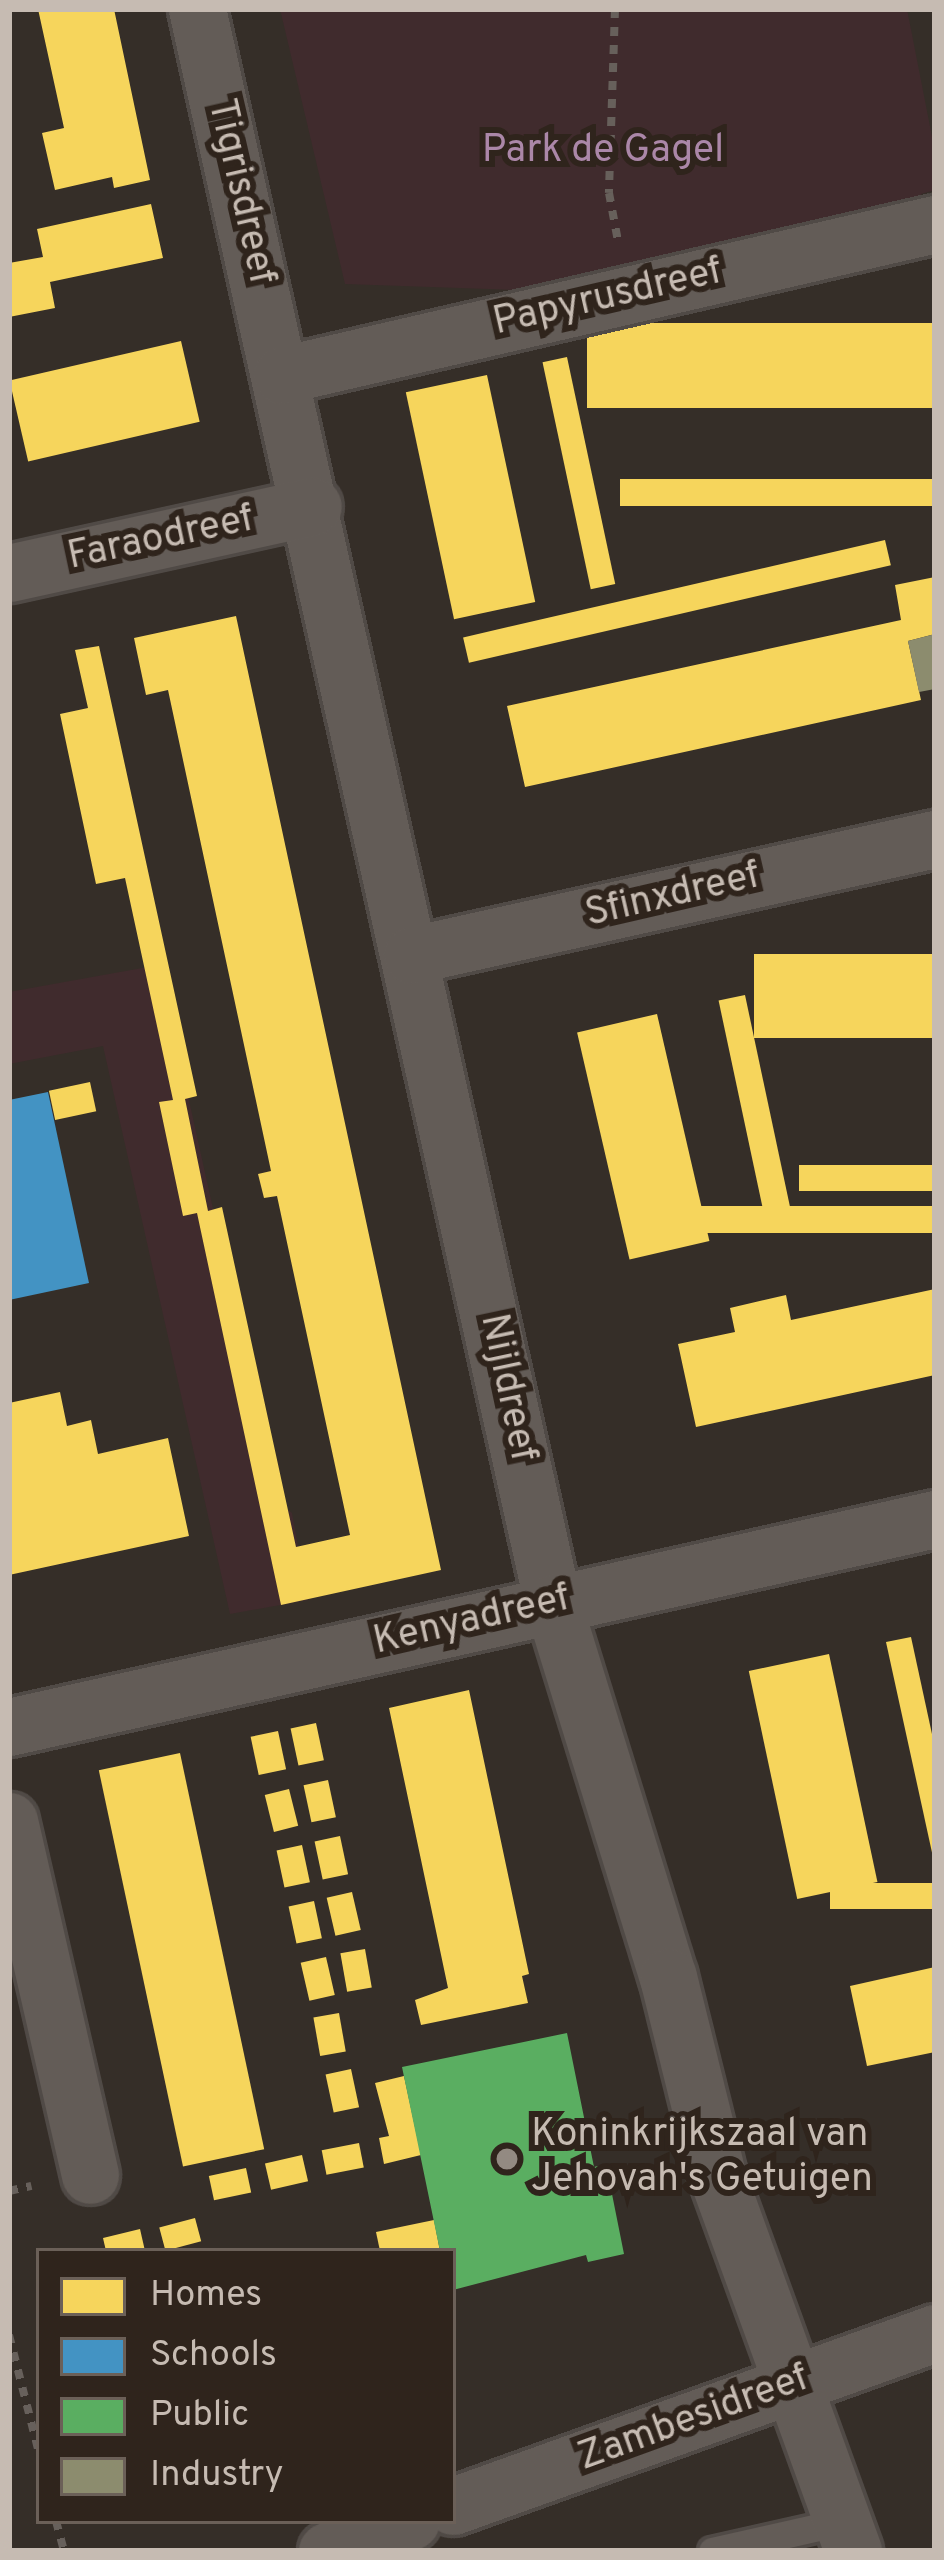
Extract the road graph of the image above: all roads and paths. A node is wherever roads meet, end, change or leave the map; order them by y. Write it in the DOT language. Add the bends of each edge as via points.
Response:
graph roads {
  1 [pos="197,9"];
  2 [pos="615,9"];
  3 [pos="935,224"];
  4 [pos="628,295"];
  5 [pos="282,375"];
  6 [pos="313,506"];
  7 [pos="9,573"];
  8 [pos="935,839"];
  9 [pos="412,956"];
  10 [pos="935,1519"];
  11 [pos="553,1604"];
  12 [pos="9,1726"];
  13 [pos="9,1821"];
  14 [pos="90,2174"];
  15 [pos="935,2333"];
  16 [pos="9,2335"];
  17 [pos="788,2387"];
  18 [pos="36,2441"];
  19 [pos="456,2505"];
  20 [pos="403,2524"];
  21 [pos="849,2536"];
  22 [pos="327,2551"];
  23 [pos="712,2551"];
  1 -- 5 [label="street, Tigrisdreef"];
  2 -- 4 [label="path" via="609,193"];
  3 -- 4 [label="street, Papyrusdreef"];
  4 -- 5 [label="street, Papyrusdreef"];
  5 -- 6 [label="street, Nijldreef"];
  6 -- 7 [label="street, Faraodreef"];
  6 -- 9 [label="street, Nijldreef"];
  8 -- 9 [label="street, Sfinxdreef"];
  9 -- 11 [label="street, Nijldreef"];
  10 -- 11 [label="street, Kenyadreef"];
  11 -- 12 [label="street, Kenyadreef"];
  11 -- 17 [label="street, Nijldreef" via="668,1977 717,2175"];
  13 -- 14 [label="street"];
  15 -- 17 [label="street, Zambesidreef"];
  16 -- 18 [label="path"];
  17 -- 19 [label="street, Zambesidreef"];
  17 -- 21 [label="street, Nijldreef"];
  20 -- 22 [label="street"];
  21 -- 23 [label="lane"];
}
